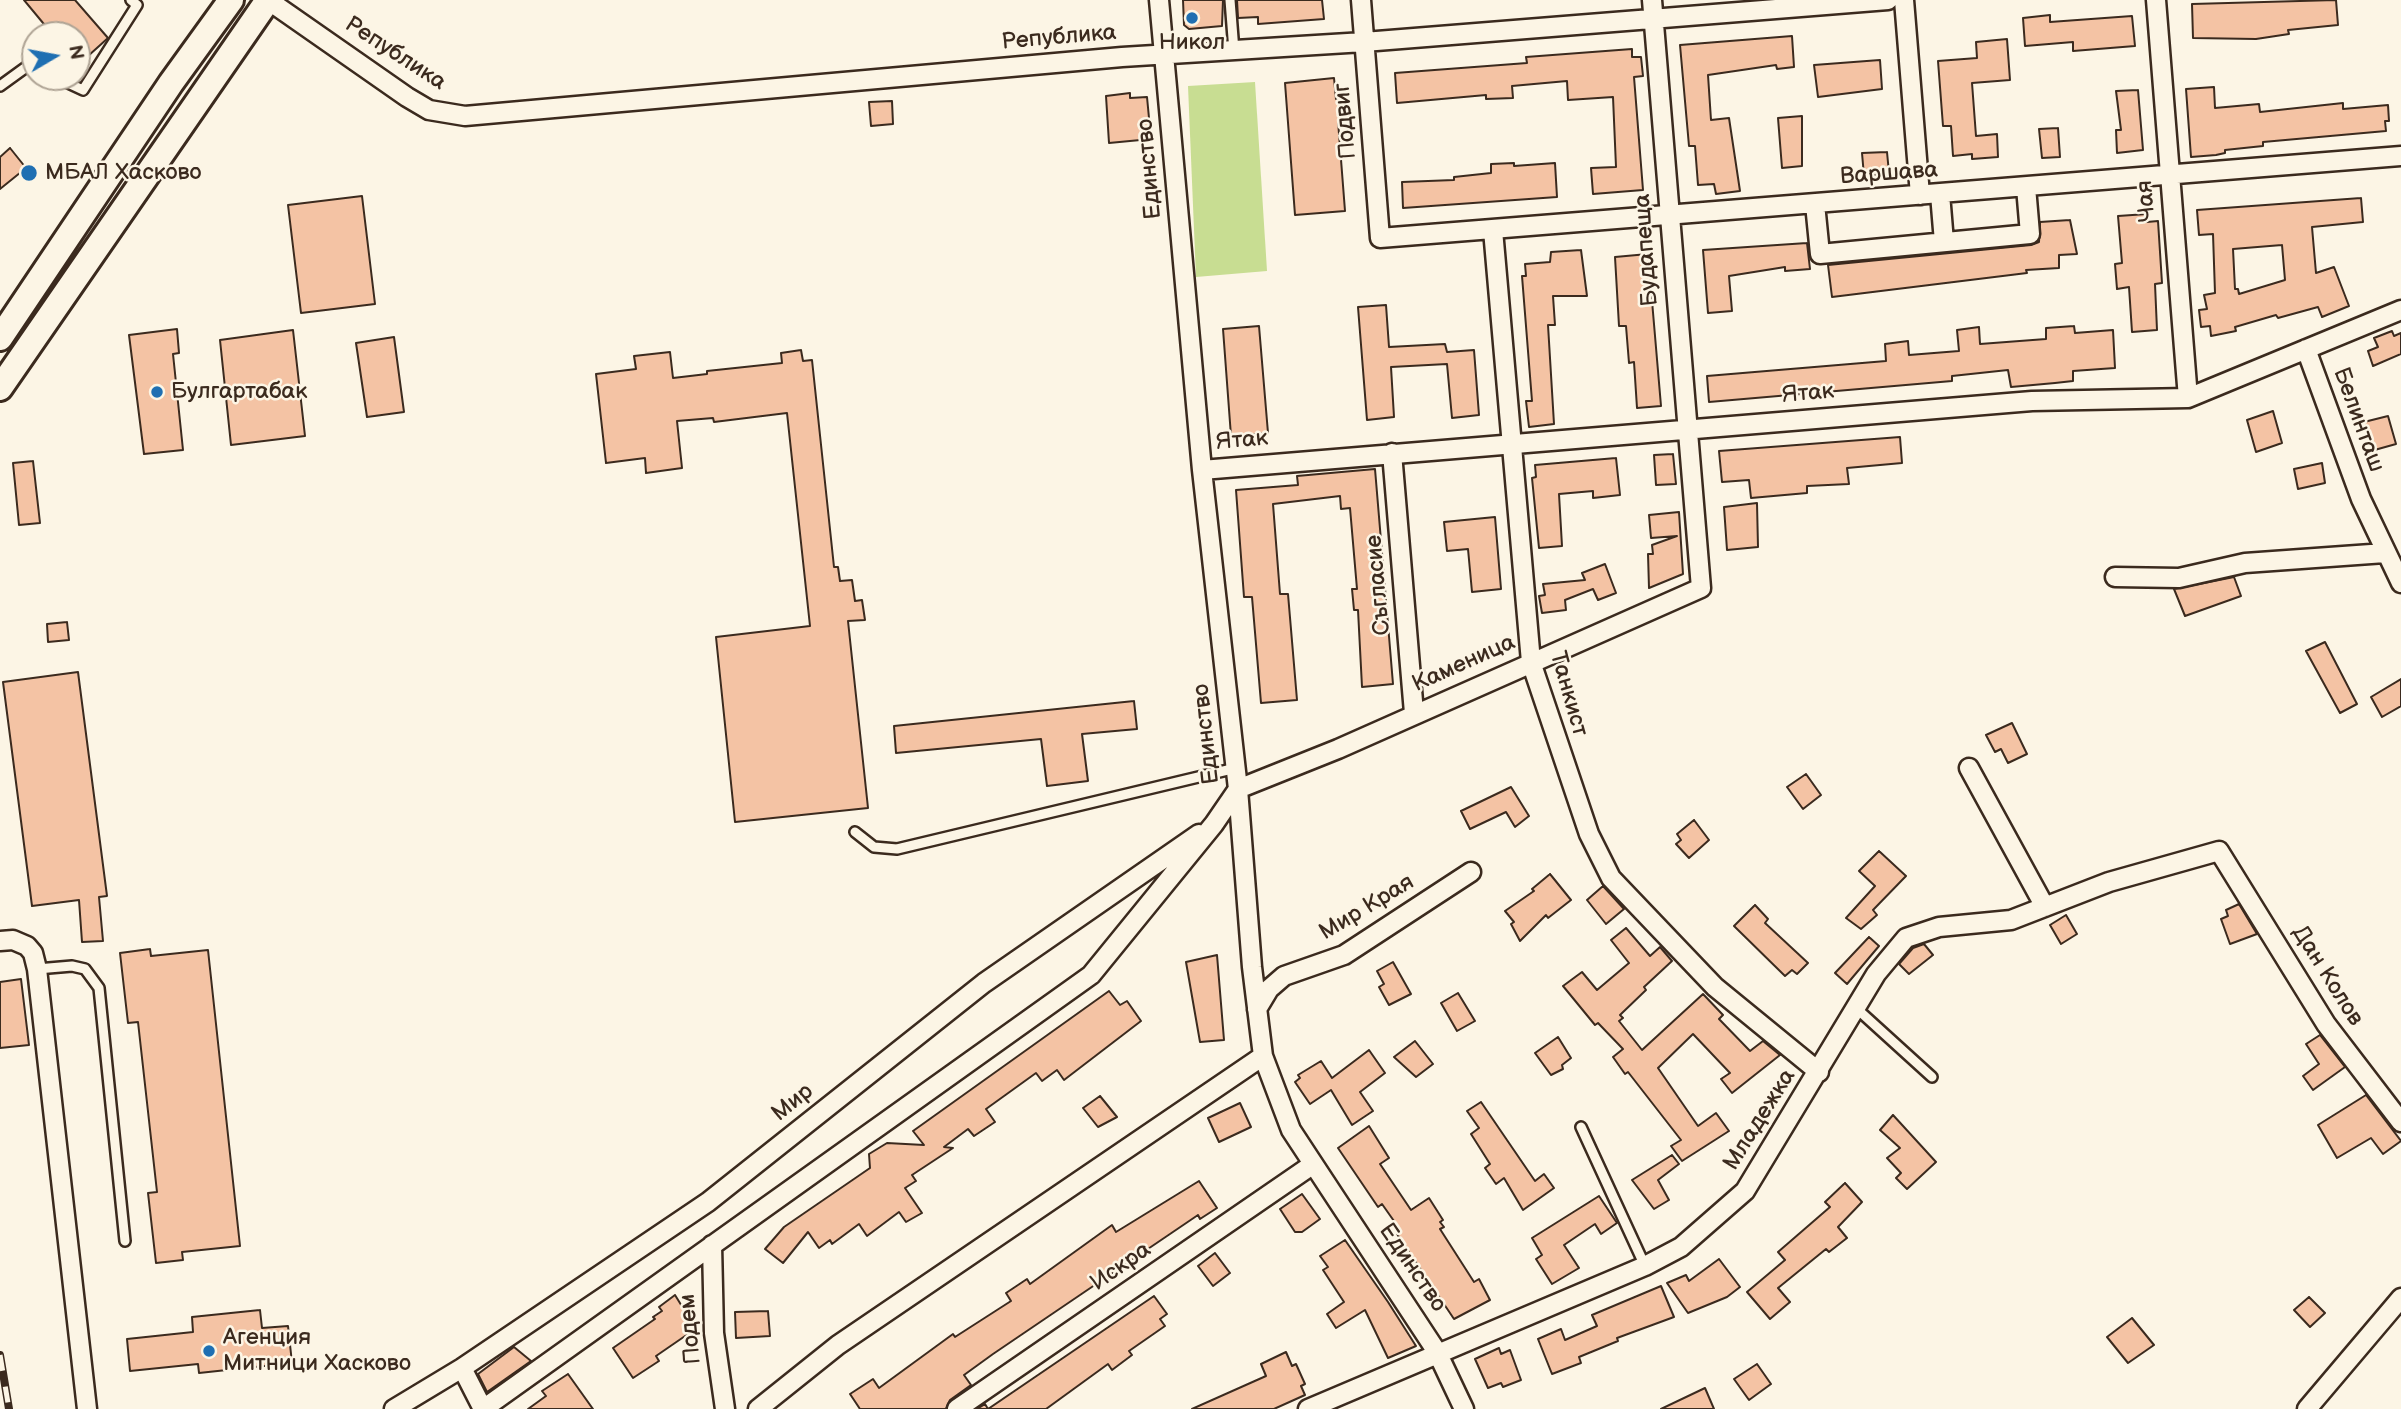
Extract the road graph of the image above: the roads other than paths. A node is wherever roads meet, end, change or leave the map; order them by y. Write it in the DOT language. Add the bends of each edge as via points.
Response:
graph roads {
  1 [pos="131,0"];
  2 [pos="231,0"];
  3 [pos="268,0"];
  4 [pos="1159,0"];
  5 [pos="1230,0"];
  6 [pos="1361,0"];
  7 [pos="1652,0"];
  8 [pos="1888,0"];
  9 [pos="1904,0"];
  10 [pos="2156,0"];
  11 [pos="1653,19"];
  12 [pos="1364,42"];
  13 [pos="1234,51"];
  14 [pos="1164,56"];
  15 [pos="21,71"];
  16 [pos="91,77"];
  17 [pos="0,86"];
  18 [pos="2401,156"];
  19 [pos="2169,175"];
  20 [pos="2026,187"];
  21 [pos="1940,194"];
  22 [pos="1920,195"];
  23 [pos="1815,204"];
  24 [pos="1670,216"];
  25 [pos="1493,230"];
  26 [pos="1380,238"];
  27 [pos="1944,242"];
  28 [pos="2401,310"];
  29 [pos="0,338"];
  30 [pos="2306,349"];
  31 [pos="0,388"];
  32 [pos="2188,398"];
  33 [pos="1686,428"];
  34 [pos="1511,443"];
  35 [pos="1392,453"];
  36 [pos="1202,470"];
  37 [pos="1693,495"];
  38 [pos="2385,553"];
  39 [pos="2115,577"];
  40 [pos="2401,583"];
  41 [pos="1531,662"];
  42 [pos="1414,713"];
  43 [pos="1236,768"];
  44 [pos="1969,768"];
  45 [pos="1238,789"];
  46 [pos="1214,824"];
  47 [pos="855,832"];
  48 [pos="2219,850"];
  49 [pos="1471,872"];
  50 [pos="2045,907"];
  51 [pos="0,941"];
  52 [pos="1252,967"];
  53 [pos="37,968"];
  54 [pos="1284,976"];
  55 [pos="1856,1008"];
  56 [pos="1257,1009"];
  57 [pos="1263,1056"];
  58 [pos="1819,1072"];
  59 [pos="1932,1077"];
  60 [pos="2401,1122"];
  61 [pos="1581,1127"];
  62 [pos="1312,1165"];
  63 [pos="125,1241"];
  64 [pos="712,1245"];
  65 [pos="1645,1266"];
  66 [pos="2401,1298"];
  67 [pos="1437,1352"];
  68 [pos="462,1368"];
  69 [pos="87,1409"];
  70 [pos="394,1409"];
  71 [pos="484,1409"];
  72 [pos="725,1409"];
  73 [pos="758,1409"];
  74 [pos="957,1409"];
  75 [pos="1308,1409"];
  76 [pos="1464,1409"];
  77 [pos="2307,1409"];
  1 -- 16 [label="lane" via="137,5"];
  2 -- 29 [label="main road"];
  3 -- 14 [label="street, Република" via="429,110 465,116"];
  3 -- 31 [label="main road"];
  4 -- 14 [label="street, Единство"];
  5 -- 13 [label="lane"];
  6 -- 12 [label="street, Подвиг"];
  7 -- 11 [label="street, Будапеща"];
  8 -- 11 [label="street, Република"];
  9 -- 22 [label="street"];
  10 -- 19 [label="street, Чая"];
  11 -- 12 [label="street, Република"];
  11 -- 24 [label="street, Будапеща"];
  12 -- 13 [label="street, Република"];
  12 -- 26 [label="street, Подвиг"];
  13 -- 14 [label="street, Република"];
  14 -- 36 [label="street, Единство"];
  15 -- 17 [label="lane"];
  18 -- 19 [label="street, Варшава"];
  19 -- 20 [label="street, Варшава"];
  19 -- 32 [label="street, Чая"];
  20 -- 21 [label="street, Варшава"];
  20 -- 27 [label="street" via="2030,234"];
  21 -- 22 [label="street, Варшава"];
  21 -- 27 [label="street"];
  22 -- 23 [label="street, Варшава"];
  23 -- 24 [label="street, Варшава"];
  23 -- 27 [label="street" via="1820,254"];
  24 -- 25 [label="street, Варшава"];
  24 -- 33 [label="street, Будапеща"];
  25 -- 26 [label="street, Варшава"];
  25 -- 34 [label="street, Танкист"];
  28 -- 30 [label="street, Ятак"];
  30 -- 32 [label="street, Ятак"];
  30 -- 38 [label="street, Белинташ"];
  32 -- 33 [label="street, Ятак" via="2032,401"];
  33 -- 34 [label="street, Ятак"];
  33 -- 37 [label="street, Будапеща"];
  34 -- 35 [label="street, Ятак"];
  34 -- 41 [label="street, Танкист"];
  35 -- 36 [label="street, Ятак"];
  35 -- 42 [label="street, Съгласие"];
  36 -- 43 [label="street, Единство"];
  37 -- 41 [label="street, Каменица" via="1701,588"];
  38 -- 39 [label="street" via="2245,563 2179,578"];
  38 -- 40 [label="street, Белинташ"];
  41 -- 42 [label="street, Каменица"];
  41 -- 58 [label="street, Танкист" via="1584,822 1611,877 1715,987"];
  42 -- 45 [label="street, Каменица"];
  43 -- 45 [label="street, Единство"];
  43 -- 47 [label="lane" via="897,849 874,847"];
  44 -- 50 [label="street"];
  45 -- 46 [label="street, Мир"];
  45 -- 52 [label="street, Единство"];
  46 -- 64 [label="street, Мир" via="1091,975"];
  46 -- 68 [label="street, Мир" via="984,983 708,1202"];
  48 -- 50 [label="street, Младежка" via="2109,882"];
  48 -- 60 [label="street, Дан Колов" via="2326,1024"];
  49 -- 54 [label="street, Мир Края" via="1344,955"];
  50 -- 55 [label="street, Младежка" via="2011,920 1939,927 1906,938"];
  51 -- 53 [label="street" via="27,946"];
  52 -- 54 [label="street"];
  52 -- 56 [label="street, Единство"];
  53 -- 63 [label="lane" via="85,969 99,988"];
  53 -- 69 [label="street"];
  54 -- 56 [label="street, Мир Края"];
  55 -- 58 [label="street, Младежка"];
  55 -- 59 [label="lane"];
  56 -- 57 [label="street, Единство"];
  57 -- 62 [label="street, Единство" via="1291,1130"];
  57 -- 73 [label="street" via="838,1345"];
  58 -- 65 [label="street, Младежка" via="1745,1191 1681,1247"];
  61 -- 65 [label="lane"];
  62 -- 67 [label="street, Единство"];
  62 -- 74 [label="street, Искра"];
  64 -- 71 [label="street, Мир"];
  64 -- 72 [label="street, Подем" via="714,1333"];
  65 -- 67 [label="street, Младежка"];
  66 -- 77 [label="street"];
  67 -- 75 [label="street, Младежка"];
  67 -- 76 [label="street, Единство"];
  68 -- 70 [label="street, Мир"];
  68 -- 71 [label="street"];
}
